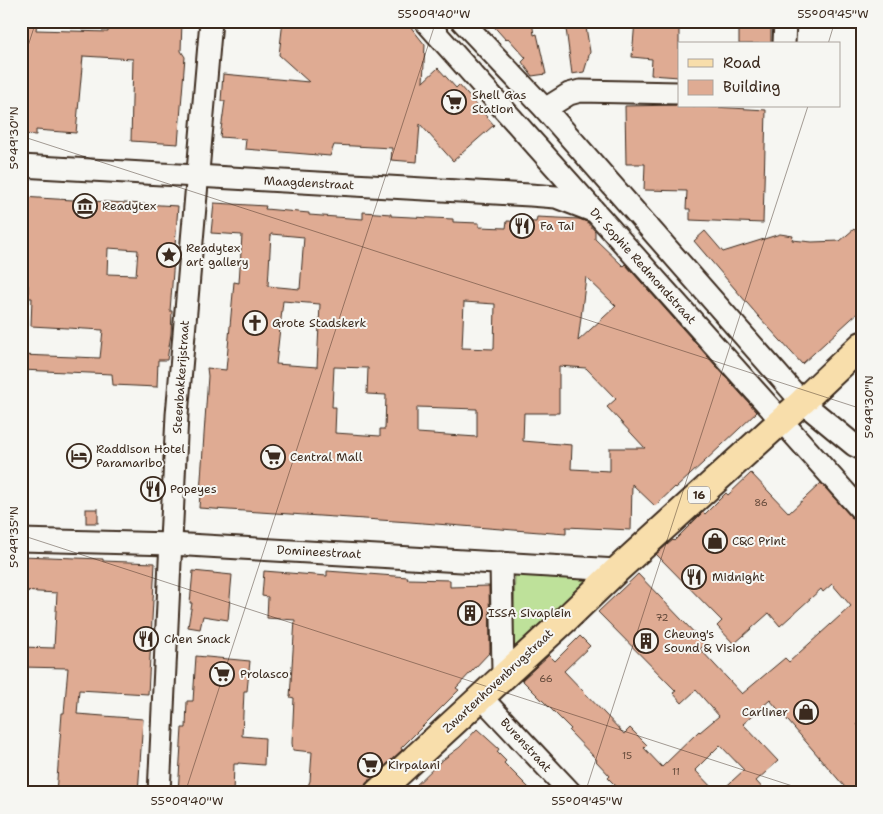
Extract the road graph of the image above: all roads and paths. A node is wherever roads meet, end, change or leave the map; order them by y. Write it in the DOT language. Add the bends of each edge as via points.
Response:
graph roads {
  1 [pos="211,21"];
  2 [pos="425,21"];
  3 [pos="462,21"];
  4 [pos="785,21"];
  5 [pos="784,42"];
  6 [pos="678,93"];
  7 [pos="544,109"];
  8 [pos="586,156"];
  9 [pos="21,166"];
  10 [pos="562,175"];
  11 [pos="198,177"];
  12 [pos="530,194"];
  13 [pos="593,211"];
  14 [pos="862,345"];
  15 [pos="802,402"];
  16 [pos="781,420"];
  17 [pos="862,449"];
  18 [pos="862,510"];
  19 [pos="21,540"];
  20 [pos="171,544"];
  21 [pos="501,563"];
  22 [pos="617,570"];
  23 [pos="505,674"];
  24 [pos="482,696"];
  25 [pos="160,793"];
  26 [pos="377,793"];
  27 [pos="571,793"];
  1 -- 11 [label="street, Steenbakkerijstraat"];
  2 -- 10 [label="street, Dr. Sophie Redmondstraat"];
  3 -- 7 [label="street"];
  4 -- 5 [label="street"];
  6 -- 7 [label="street" via="580,92 568,94"];
  7 -- 8 [label="street"];
  8 -- 10 [label="street"];
  8 -- 15 [label="street"];
  9 -- 11 [label="street, Maagdenstraat"];
  10 -- 12 [label="street"];
  10 -- 13 [label="street, Dr. Sophie Redmondstraat"];
  11 -- 12 [label="street, Maagdenstraat"];
  11 -- 20 [label="street, Steenbakkerijstraat"];
  12 -- 13 [label="street, Maagdenstraat" via="556,196"];
  13 -- 16 [label="street, Dr. Sophie Redmondstraat"];
  14 -- 15 [label="main road, Zwartenhovenbrugstraat / 16"];
  15 -- 16 [label="main road, Zwartenhovenbrugstraat / 16"];
  15 -- 17 [label="street"];
  16 -- 18 [label="street, Dr. Sophie Redmondstraat"];
  16 -- 22 [label="main road, Zwartenhovenbrugstraat / 16"];
  19 -- 20 [label="street, Domineestraat"];
  20 -- 21 [label="street, Domineestraat"];
  20 -- 25 [label="street, Steenbakkerijstraat"];
  21 -- 22 [label="street, Domineestraat"];
  21 -- 23 [label="street"];
  22 -- 23 [label="main road, Zwartenhovenbrugstraat / 16"];
  23 -- 24 [label="main road, Zwartenhovenbrugstraat / 16"];
  24 -- 26 [label="main road, Zwartenhovenbrugstraat / 16"];
  24 -- 27 [label="street, Burenstraat"];
}
